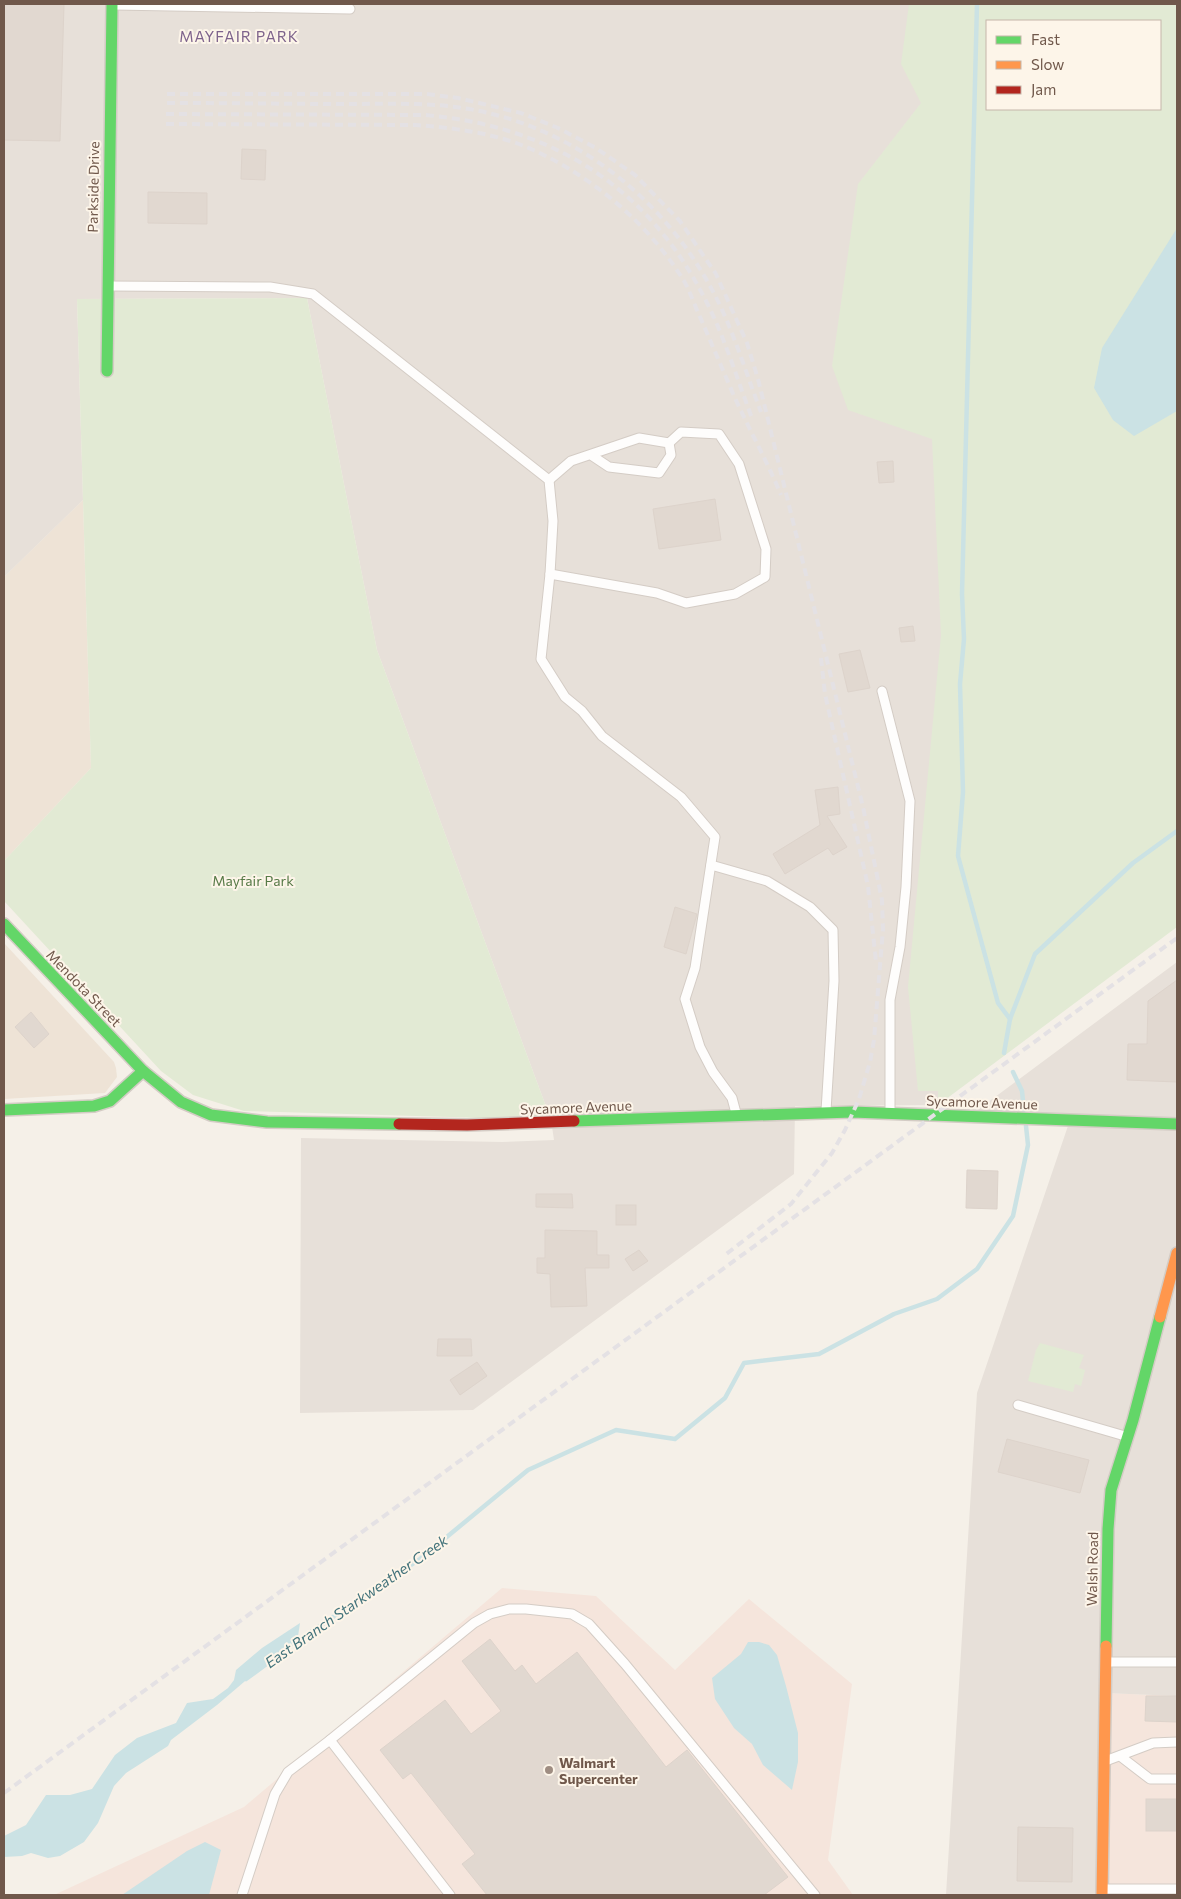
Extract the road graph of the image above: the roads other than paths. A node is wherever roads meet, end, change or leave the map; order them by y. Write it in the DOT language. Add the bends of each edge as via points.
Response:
graph roads {
  1 [pos="112,4"];
  2 [pos="350,9"];
  3 [pos="107,286"];
  4 [pos="106,371"];
  5 [pos="669,443"];
  6 [pos="591,455"];
  7 [pos="549,480"];
  8 [pos="550,574"];
  9 [pos="882,691"];
  10 [pos="711,865"];
  11 [pos="4,924"];
  12 [pos="143,1071"];
  13 [pos="4,1110"];
  14 [pos="826,1114"];
  15 [pos="890,1114"];
  16 [pos="737,1116"];
  17 [pos="1177,1124"];
  18 [pos="1177,1252"];
  19 [pos="1018,1405"];
  20 [pos="1128,1437"];
  21 [pos="1105,1662"];
  22 [pos="1177,1662"];
  23 [pos="330,1740"];
  24 [pos="1177,1742"];
  25 [pos="1120,1756"];
  26 [pos="1104,1762"];
  27 [pos="1177,1779"];
  28 [pos="1177,1889"];
  29 [pos="1102,1892"];
  30 [pos="242,1895"];
  31 [pos="450,1895"];
  32 [pos="815,1895"];
  1 -- 2 [label="lane"];
  1 -- 3 [label="street, Parkside Drive"];
  3 -- 4 [label="street, Parkside Drive"];
  3 -- 7 [label="lane" via="270,287 313,294"];
  5 -- 6 [label="lane" via="639,438"];
  5 -- 6 [label="lane" via="671,455 659,473 609,467"];
  5 -- 8 [label="lane" via="681,432 719,434 739,464 766,549 765,577 735,594 686,603 657,593"];
  6 -- 7 [label="lane" via="571,461"];
  7 -- 8 [label="lane" via="553,521"];
  8 -- 10 [label="lane" via="541,659 565,697 582,711 602,736 681,797 715,837"];
  9 -- 15 [label="lane" via="910,801 900,947 890,1000"];
  10 -- 14 [label="lane" via="768,881 810,907 833,930 834,981"];
  10 -- 16 [label="lane" via="695,968 685,999 700,1046 713,1072 732,1098"];
  11 -- 12 [label="street, Mendota Street"];
  12 -- 13 [label="street" via="110,1101 94,1106"];
  12 -- 16 [label="street, Sycamore Avenue" via="181,1102 211,1115 267,1122 467,1125"];
  14 -- 15 [label="street, Sycamore Avenue"];
  14 -- 16 [label="street, Sycamore Avenue"];
  15 -- 17 [label="street, Sycamore Avenue"];
  18 -- 20 [label="street, Walsh Road"];
  19 -- 20 [label="lane"];
  20 -- 21 [label="street, Walsh Road" via="1111,1490"];
  21 -- 22 [label="lane"];
  21 -- 26 [label="street, Walsh Road"];
  23 -- 30 [label="lane" via="282,1780"];
  23 -- 31 [label="lane"];
  23 -- 32 [label="lane" via="474,1622 509,1609 572,1614 589,1624 625,1664"];
  24 -- 25 [label="lane" via="1152,1743"];
  25 -- 26 [label="lane"];
  25 -- 27 [label="lane" via="1150,1779"];
  26 -- 29 [label="street, Walsh Road"];
  28 -- 29 [label="lane"];
}
